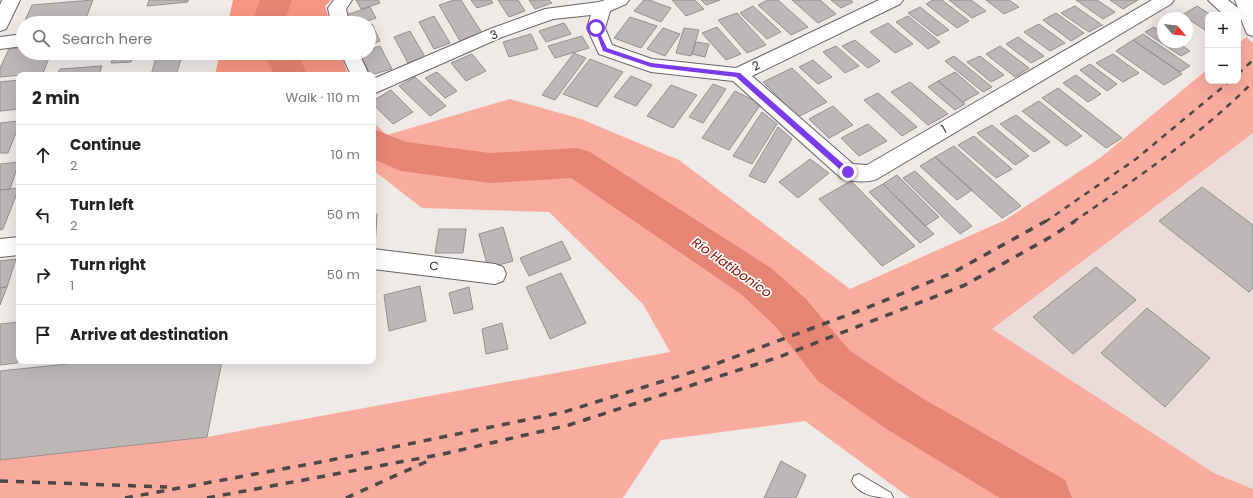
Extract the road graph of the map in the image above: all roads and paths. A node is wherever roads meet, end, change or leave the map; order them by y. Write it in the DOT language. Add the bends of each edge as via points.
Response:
graph roads {
  1 [pos="11,0"];
  2 [pos="343,0"];
  3 [pos="620,0"];
  4 [pos="894,0"];
  5 [pos="1165,0"];
  6 [pos="1217,0"];
  7 [pos="1244,0"];
  8 [pos="602,8"];
  9 [pos="1231,12"];
  10 [pos="339,16"];
  11 [pos="1241,20"];
  12 [pos="0,25"];
  13 [pos="1253,30"];
  14 [pos="16,41"];
  15 [pos="0,43"];
  16 [pos="353,60"];
  17 [pos="359,72"];
  18 [pos="738,75"];
  19 [pos="376,86"];
  20 [pos="16,246"];
  21 [pos="0,248"];
  22 [pos="376,259"];
  23 [pos="495,274"];
  24 [pos="859,480"];
  25 [pos="886,498"];
  1 -- 12 [label="street"];
  2 -- 10 [label="street" via="337,8"];
  3 -- 8 [label="street, 3"];
  4 -- 18 [label="street, 2"];
  5 -- 18 [label="street, 1" via="870,173 848,172"];
  6 -- 9 [label="street"];
  7 -- 13 [label="street"];
  8 -- 18 [label="street, 2" via="596,28 605,49 651,65"];
  8 -- 19 [label="street, 3" via="551,13"];
  11 -- 13 [label="street"];
  14 -- 15 [label="street"];
  16 -- 17 [label="street"];
  20 -- 21 [label="street"];
  22 -- 23 [label="street, C"];
  24 -- 25 [label="lane"];
}
